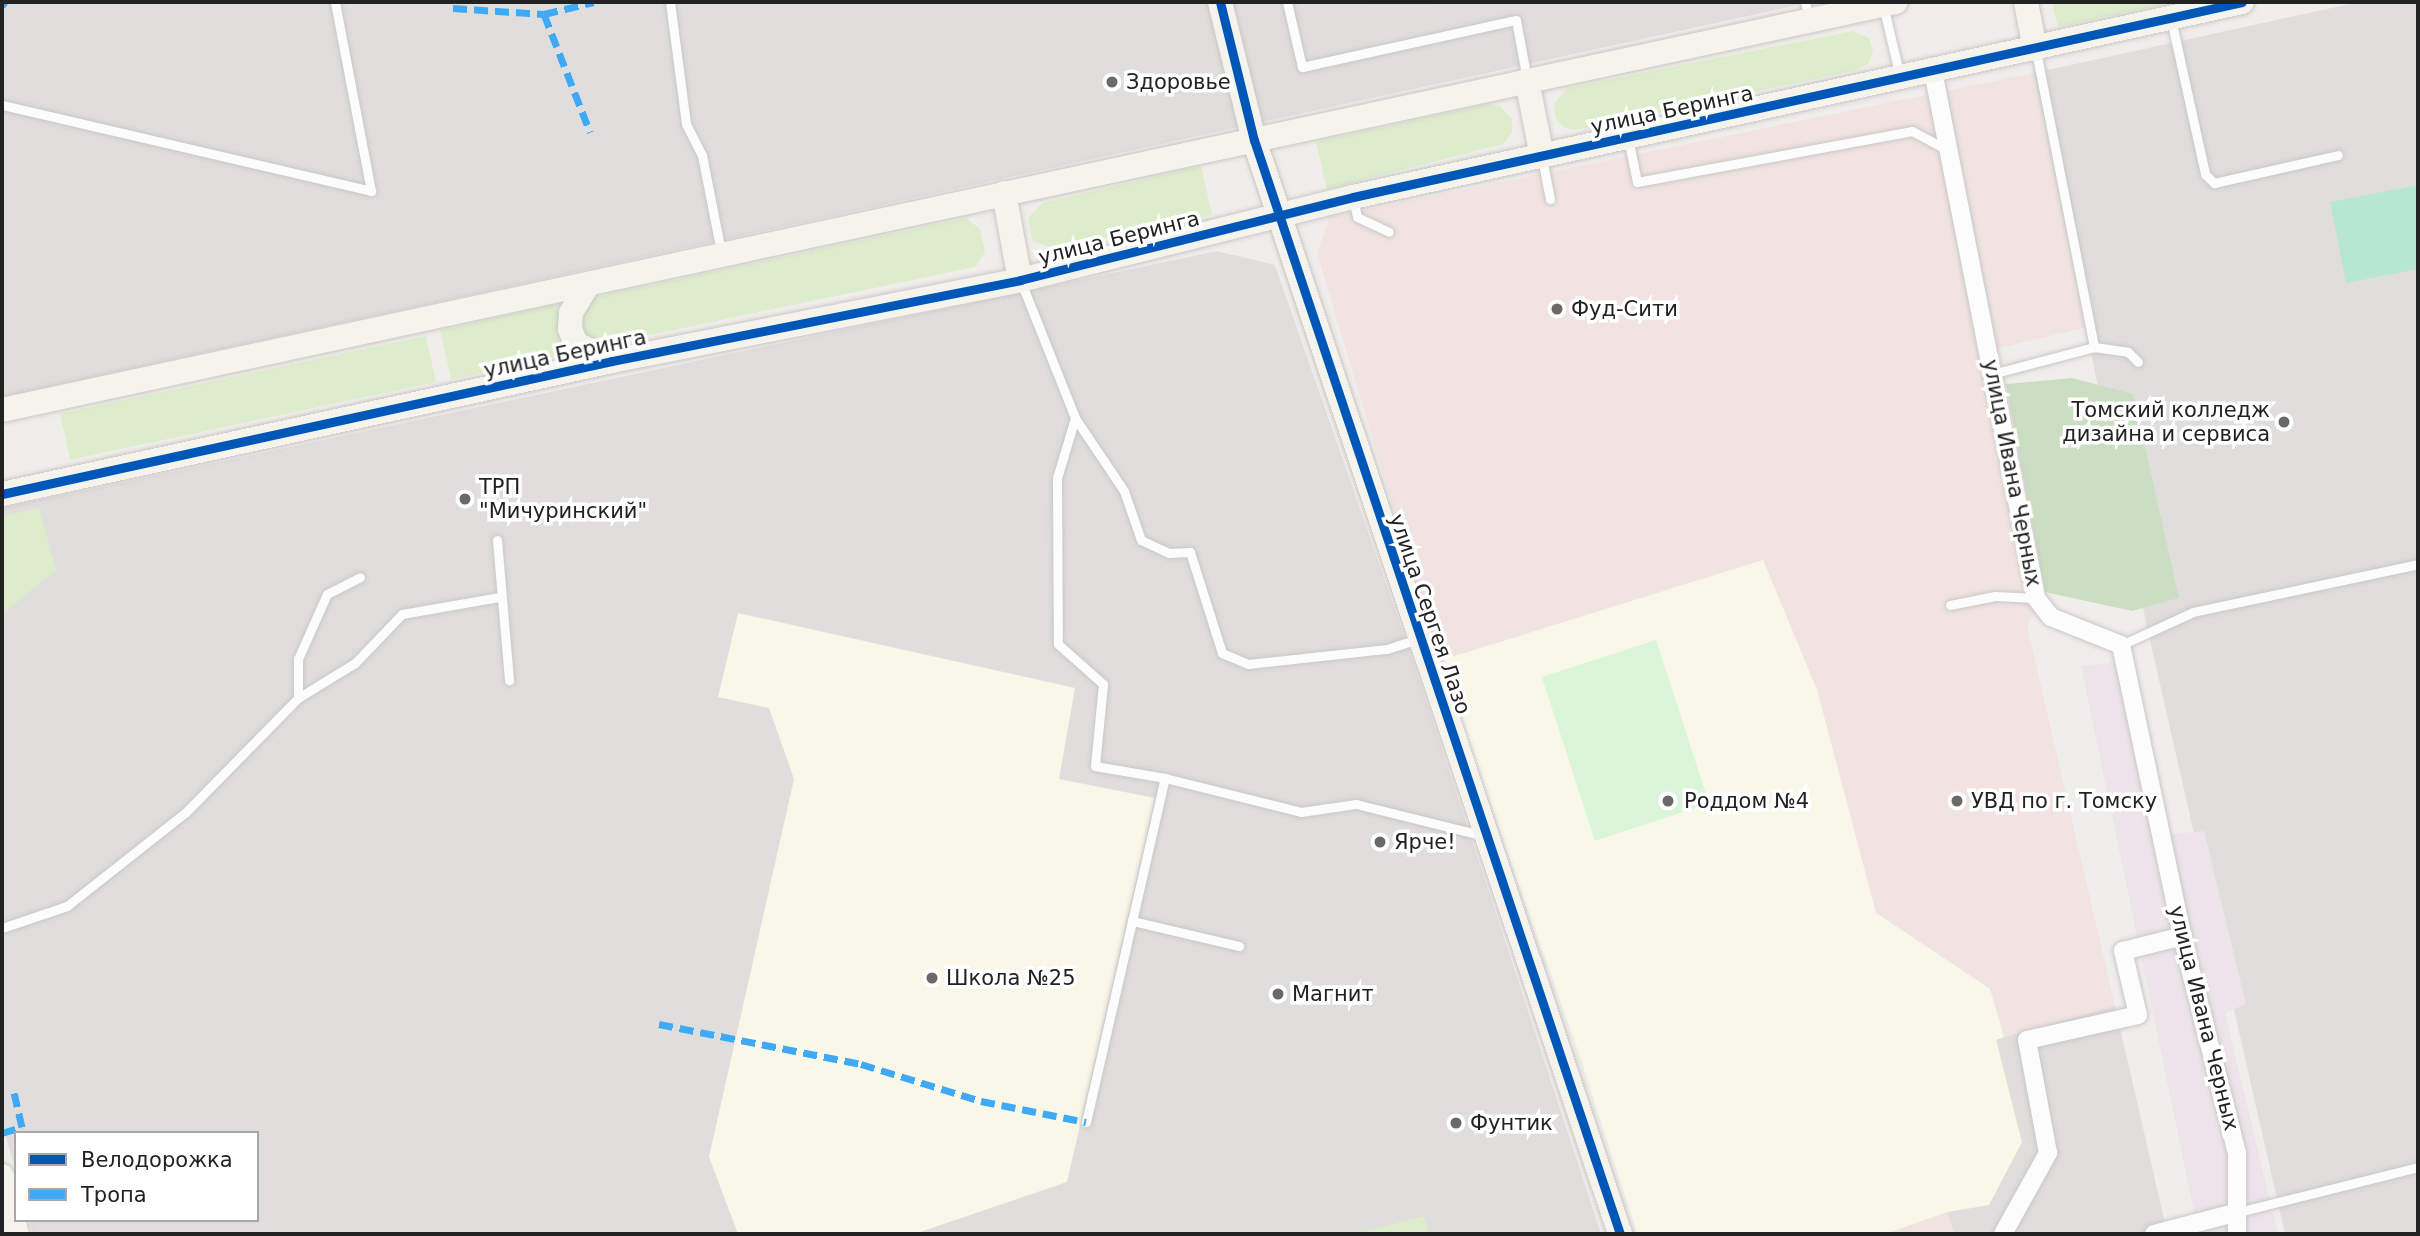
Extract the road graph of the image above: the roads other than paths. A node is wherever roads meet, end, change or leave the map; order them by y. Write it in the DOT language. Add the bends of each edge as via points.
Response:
graph roads {
  1 [pos="335,2"];
  2 [pos="670,2"];
  3 [pos="1220,2"];
  4 [pos="1287,2"];
  5 [pos="2026,2"];
  6 [pos="2242,2"];
  7 [pos="1887,3"];
  8 [pos="1807,11"];
  9 [pos="2171,18"];
  10 [pos="2035,49"];
  11 [pos="1933,71"];
  12 [pos="1900,78"];
  13 [pos="1527,81"];
  14 [pos="2,105"];
  15 [pos="1628,137"];
  16 [pos="1254,140"];
  17 [pos="1948,151"];
  18 [pos="2338,155"];
  19 [pos="1542,156"];
  20 [pos="1003,193"];
  21 [pos="1353,197"];
  22 [pos="1550,199"];
  23 [pos="1280,216"];
  24 [pos="1389,232"];
  25 [pos="722,258"];
  26 [pos="1020,279"];
  27 [pos="587,286"];
  28 [pos="2094,347"];
  29 [pos="612,362"];
  30 [pos="2138,362"];
  31 [pos="1992,374"];
  32 [pos="2,410"];
  33 [pos="1075,418"];
  34 [pos="2,494"];
  35 [pos="497,540"];
  36 [pos="2418,564"];
  37 [pos="360,578"];
  38 [pos="499,597"];
  39 [pos="2036,598"];
  40 [pos="1950,605"];
  41 [pos="1419,638"];
  42 [pos="2121,645"];
  43 [pos="509,680"];
  44 [pos="298,698"];
  45 [pos="1165,778"];
  46 [pos="1486,836"];
  47 [pos="1132,921"];
  48 [pos="2,928"];
  49 [pos="2183,936"];
  50 [pos="1238,946"];
  51 [pos="1086,1122"];
  52 [pos="2418,1167"];
  53 [pos="2,1176"];
  54 [pos="2238,1212"];
  55 [pos="10,1225"];
  56 [pos="1620,1234"];
  57 [pos="2003,1234"];
  58 [pos="2154,1234"];
  59 [pos="2236,1234"];
  1 -- 14 [label="lane" via="371,191"];
  2 -- 25 [label="lane" via="686,124 702,156"];
  3 -- 16 [label="street, улица Сергея Лазо"];
  4 -- 13 [label="lane" via="1302,68 1516,20"];
  5 -- 10 [label="street"];
  6 -- 9 [label="street, улица Беринга"];
  7 -- 8 [label="street"];
  7 -- 12 [label="lane"];
  8 -- 13 [label="street"];
  9 -- 10 [label="street, улица Беринга"];
  9 -- 18 [label="lane" via="2205,174 2214,183"];
  10 -- 11 [label="street, улица Беринга"];
  10 -- 28 [label="lane"];
  11 -- 12 [label="street, улица Беринга"];
  11 -- 17 [label="street, улица Ивана Черных"];
  12 -- 15 [label="street, улица Беринга"];
  13 -- 16 [label="street"];
  13 -- 19 [label="street"];
  15 -- 17 [label="lane" via="1637,182 1912,131"];
  15 -- 19 [label="street, улица Беринга"];
  16 -- 20 [label="street"];
  16 -- 23 [label="street, улица Сергея Лазо"];
  17 -- 31 [label="street, улица Ивана Черных"];
  19 -- 21 [label="street, улица Беринга"];
  19 -- 22 [label="lane"];
  20 -- 25 [label="street"];
  20 -- 26 [label="street"];
  21 -- 23 [label="street, улица Беринга"];
  21 -- 24 [label="lane" via="1357,217"];
  23 -- 26 [label="street, улица Беринга"];
  23 -- 41 [label="street, улица Сергея Лазо"];
  25 -- 27 [label="street"];
  26 -- 29 [label="street, улица Беринга"];
  26 -- 33 [label="lane"];
  27 -- 29 [label="street" via="571,313 570,329 576,344"];
  27 -- 32 [label="street"];
  28 -- 30 [label="lane" via="2128,352"];
  28 -- 31 [label="lane"];
  29 -- 34 [label="street, улица Беринга"];
  31 -- 39 [label="street, улица Ивана Черных"];
  33 -- 41 [label="lane" via="1124,491 1140,540 1169,553 1190,552 1222,653 1248,664 1387,649"];
  33 -- 45 [label="lane" via="1057,478 1058,644 1103,684 1095,766"];
  35 -- 38 [label="lane"];
  36 -- 42 [label="lane" via="2193,612"];
  37 -- 44 [label="lane" via="327,594 298,659"];
  38 -- 43 [label="lane"];
  38 -- 44 [label="lane" via="402,614 355,663"];
  39 -- 40 [label="lane" via="1994,596"];
  39 -- 42 [label="street, улица Ивана Черных" via="2051,617"];
  41 -- 46 [label="street, улица Сергея Лазо"];
  42 -- 49 [label="street, улица Ивана Черных"];
  44 -- 48 [label="lane" via="186,813 67,906"];
  45 -- 46 [label="lane" via="1301,812 1356,804"];
  45 -- 47 [label="lane"];
  46 -- 56 [label="street, улица Сергея Лазо"];
  47 -- 50 [label="lane"];
  47 -- 51 [label="lane"];
  49 -- 54 [label="street, улица Ивана Черных" via="2237,1153"];
  49 -- 57 [label="street" via="2123,951 2138,1015 2027,1040 2048,1153"];
  52 -- 54 [label="lane"];
  53 -- 55 [label="street"];
  54 -- 58 [label="street"];
  54 -- 59 [label="street, улица Ивана Черных"];
}
